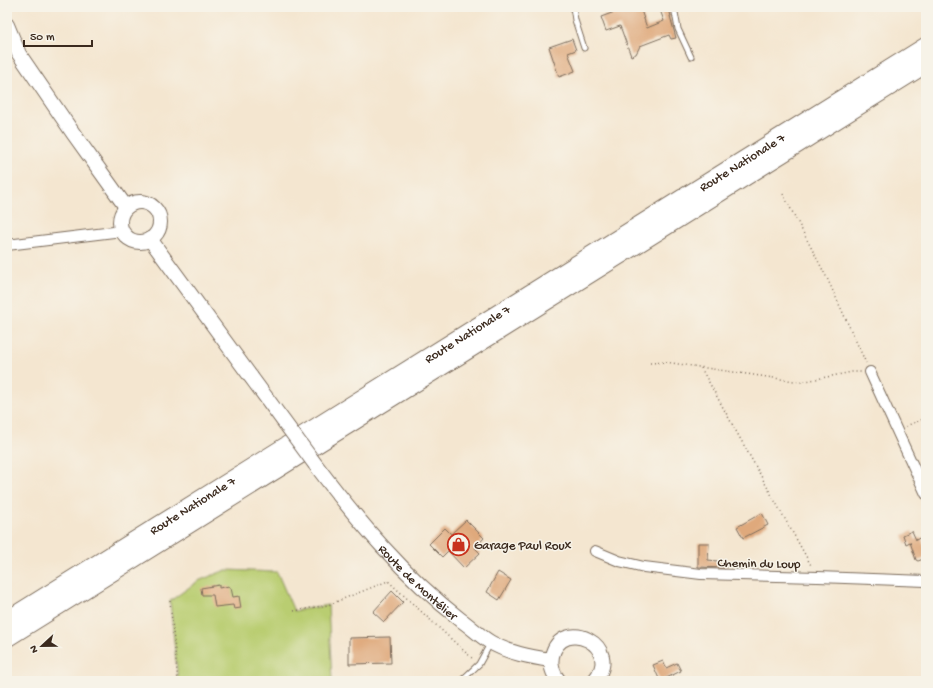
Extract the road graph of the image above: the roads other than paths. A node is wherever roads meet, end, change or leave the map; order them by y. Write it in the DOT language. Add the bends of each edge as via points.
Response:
graph roads {
  1 [pos="573,7"];
  2 [pos="674,7"];
  3 [pos="7,25"];
  4 [pos="926,46"];
  5 [pos="584,48"];
  6 [pos="691,57"];
  7 [pos="926,64"];
  8 [pos="126,207"];
  9 [pos="122,231"];
  10 [pos="150,239"];
  11 [pos="7,245"];
  12 [pos="870,372"];
  13 [pos="926,494"];
  14 [pos="595,551"];
  15 [pos="926,581"];
  16 [pos="7,620"];
  17 [pos="7,638"];
  18 [pos="491,643"];
  19 [pos="551,660"];
  20 [pos="601,678"];
  21 [pos="461,681"];
  22 [pos="559,681"];
  1 -- 5 [label="lane"];
  2 -- 6 [label="lane" via="678,30"];
  3 -- 8 [label="main road" via="19,54"];
  4 -- 16 [label="highway, Route Nationale 7"];
  7 -- 17 [label="highway, Route Nationale 7"];
  8 -- 9 [label="main road" via="120,219"];
  8 -- 10 [label="main road" via="132,203 145,202 156,210 160,222 159,229"];
  9 -- 10 [label="main road" via="138,242"];
  9 -- 11 [label="street"];
  10 -- 18 [label="main road, Route de Montélier, bridge" via="347,507 390,555 441,604"];
  12 -- 13 [label="street"];
  14 -- 15 [label="street, Chemin du Loup" via="619,561 644,567 701,574"];
  18 -- 19 [label="main road, Route de Montélier" via="524,655"];
  18 -- 21 [label="lane" via="479,664"];
  19 -- 20 [label="main road" via="555,648 564,639 581,636 596,644 600,651 603,660"];
  19 -- 22 [label="main road" via="555,677"];
}
